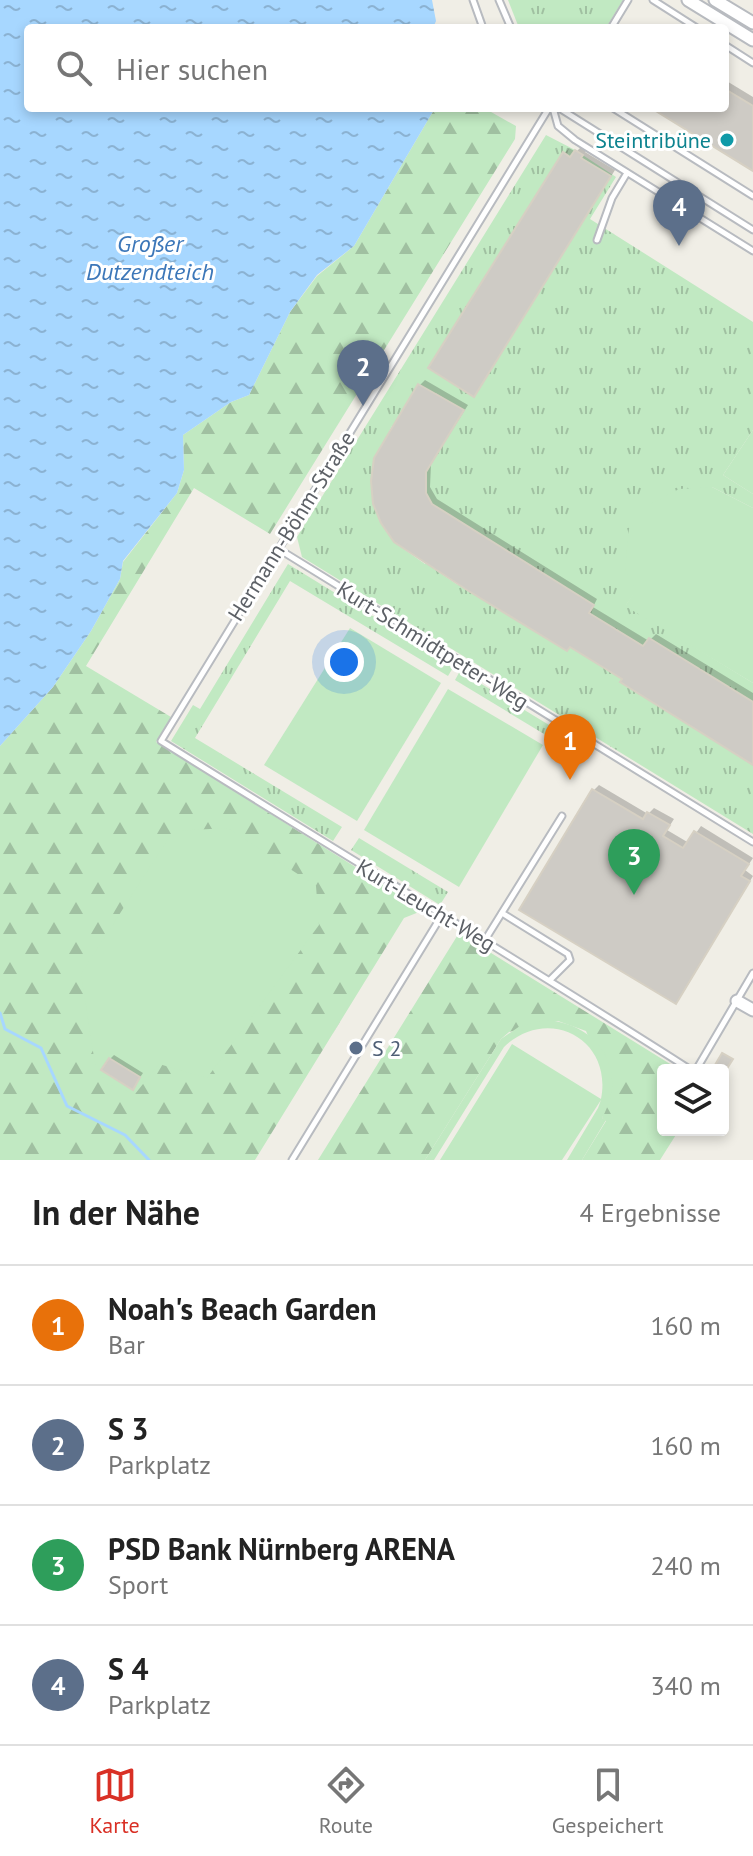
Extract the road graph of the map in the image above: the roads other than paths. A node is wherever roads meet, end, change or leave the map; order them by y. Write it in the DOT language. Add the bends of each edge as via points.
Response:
graph roads {
  1 [pos="473,0"];
  2 [pos="499,0"];
  3 [pos="628,0"];
  4 [pos="653,0"];
  5 [pos="688,0"];
  6 [pos="715,0"];
  7 [pos="753,23"];
  8 [pos="482,24"];
  9 [pos="509,24"];
  10 [pos="613,24"];
  11 [pos="691,24"];
  12 [pos="727,24"];
  13 [pos="729,25"];
  14 [pos="753,40"];
  15 [pos="729,48"];
  16 [pos="753,63"];
  17 [pos="551,112"];
  18 [pos="555,112"];
  19 [pos="561,112"];
  20 [pos="619,112"];
  21 [pos="627,173"];
  22 [pos="753,196"];
  23 [pos="753,230"];
  24 [pos="597,240"];
  25 [pos="753,251"];
  26 [pos="277,548"];
  27 [pos="161,741"];
  28 [pos="562,816"];
  29 [pos="753,842"];
  30 [pos="502,913"];
  31 [pos="442,915"];
  32 [pos="485,940"];
  33 [pos="753,973"];
  34 [pos="550,980"];
  35 [pos="737,1001"];
  36 [pos="753,1010"];
  37 [pos="684,1064"];
  38 [pos="698,1064"];
  39 [pos="292,1160"];
  1 -- 8 [label="lane"];
  2 -- 9 [label="lane"];
  3 -- 10 [label="lane"];
  4 -- 11 [label="lane"];
  5 -- 12 [label="street"];
  6 -- 7 [label="street"];
  13 -- 14 [label="street"];
  15 -- 16 [label="lane"];
  17 -- 26 [label="lane, Hermann-Böhm-Straße"];
  18 -- 21 [label="lane" via="563,131"];
  19 -- 23 [label="lane"];
  20 -- 22 [label="lane"];
  21 -- 24 [label="lane"];
  21 -- 25 [label="lane"];
  26 -- 27 [label="lane, Hermann-Böhm-Straße"];
  26 -- 29 [label="lane, Kurt-Schmidtpeter-Weg"];
  27 -- 31 [label="lane, Kurt-Leucht-Weg"];
  28 -- 30 [label="lane"];
  30 -- 32 [label="lane"];
  30 -- 34 [label="lane" via="568,954 570,960"];
  31 -- 32 [label="lane, Kurt-Leucht-Weg"];
  31 -- 39 [label="lane"];
  32 -- 34 [label="lane, Kurt-Leucht-Weg"];
  33 -- 35 [label="lane"];
  34 -- 37 [label="lane, Kurt-Leucht-Weg"];
  35 -- 36 [label="street"];
  35 -- 38 [label="lane"];
}
